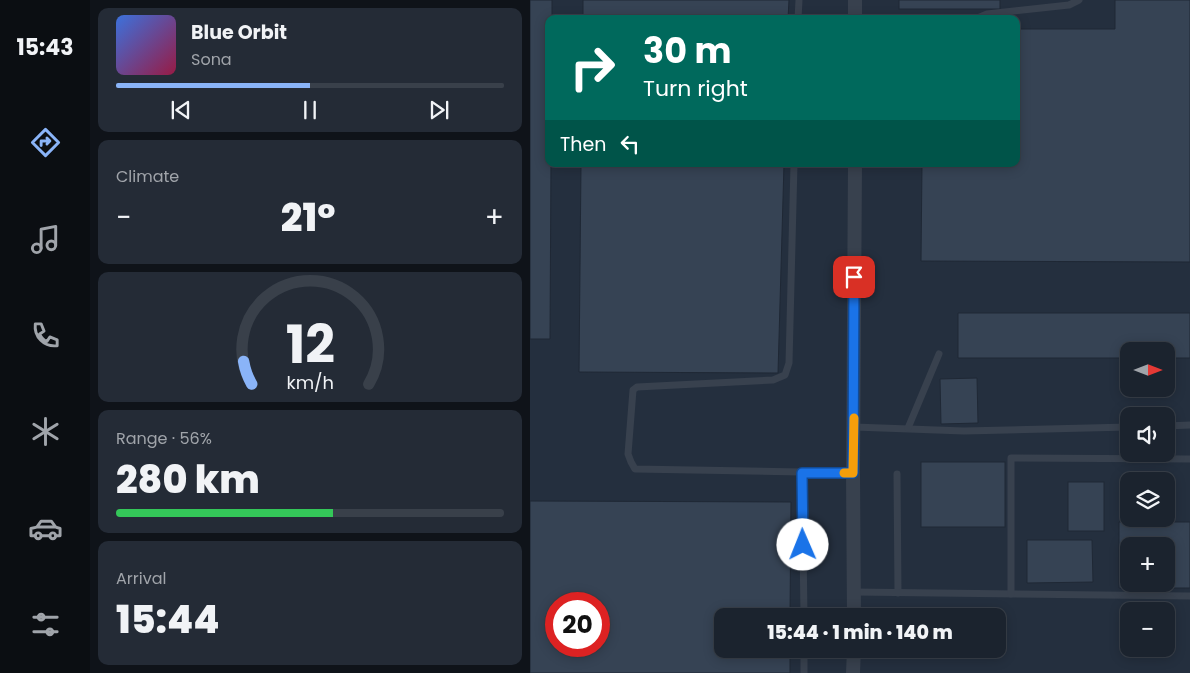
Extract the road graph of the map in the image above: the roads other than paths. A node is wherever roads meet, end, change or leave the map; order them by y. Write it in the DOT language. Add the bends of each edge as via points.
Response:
graph roads {
  1 [pos="799,0"];
  2 [pos="856,0"];
  3 [pos="1079,0"];
  4 [pos="798,15"];
  5 [pos="855,15"];
  6 [pos="985,15"];
  7 [pos="794,167"];
  8 [pos="855,167"];
  9 [pos="939,354"];
  10 [pos="1190,425"];
  11 [pos="1175,426"];
  12 [pos="854,427"];
  13 [pos="1120,427"];
  14 [pos="908,428"];
  15 [pos="1190,459"];
  16 [pos="802,473"];
  17 [pos="853,473"];
  18 [pos="897,474"];
  19 [pos="854,592"];
  20 [pos="898,593"];
  21 [pos="1010,594"];
  22 [pos="1190,596"];
  23 [pos="804,608"];
  24 [pos="854,608"];
  25 [pos="804,658"];
  26 [pos="854,658"];
  27 [pos="804,673"];
  28 [pos="853,673"];
  1 -- 4 [label="lane"];
  2 -- 5 [label="street"];
  3 -- 6 [label="lane" via="1069,5"];
  7 -- 16 [label="lane" via="789,363 785,375 772,380 637,387 633,390 628,454 635,468"];
  8 -- 12 [label="street"];
  9 -- 14 [label="lane"];
  10 -- 11 [label="lane"];
  12 -- 14 [label="lane"];
  12 -- 17 [label="street"];
  13 -- 14 [label="lane" via="964,431"];
  15 -- 21 [label="lane" via="1012,458"];
  16 -- 17 [label="lane"];
  16 -- 23 [label="lane"];
  17 -- 19 [label="street"];
  18 -- 20 [label="lane"];
  19 -- 20 [label="lane"];
  19 -- 24 [label="street"];
  20 -- 21 [label="lane"];
  21 -- 22 [label="lane"];
  25 -- 27 [label="lane"];
  26 -- 28 [label="street"];
}
